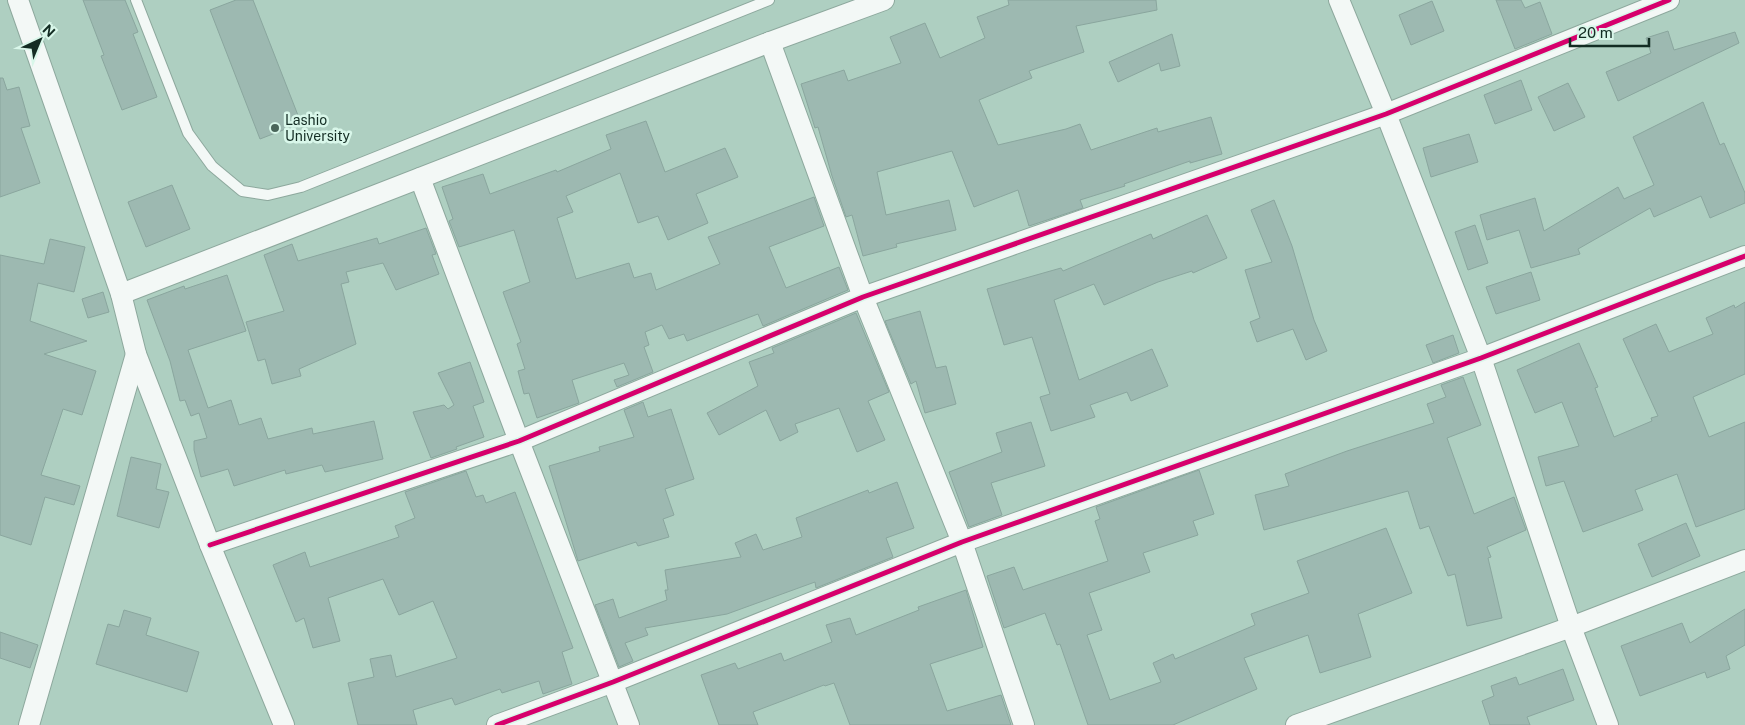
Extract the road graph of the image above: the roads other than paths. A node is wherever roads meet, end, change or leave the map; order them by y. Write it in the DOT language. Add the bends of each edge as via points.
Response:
graph roads {
  1 [pos="18,0"];
  2 [pos="136,0"];
  3 [pos="769,0"];
  4 [pos="884,0"];
  5 [pos="1339,0"];
  6 [pos="1670,0"];
  7 [pos="770,42"];
  8 [pos="1386,114"];
  9 [pos="420,178"];
  10 [pos="1745,256"];
  11 [pos="121,294"];
  12 [pos="863,298"];
  13 [pos="136,354"];
  14 [pos="1480,358"];
  15 [pos="518,441"];
  16 [pos="962,542"];
  17 [pos="210,545"];
  18 [pos="1745,560"];
  19 [pos="1571,627"];
  20 [pos="613,682"];
  21 [pos="29,725"];
  22 [pos="284,725"];
  23 [pos="497,725"];
  24 [pos="629,725"];
  25 [pos="1024,725"];
  26 [pos="1296,725"];
  27 [pos="1608,725"];
  1 -- 11 [label="street"];
  2 -- 3 [label="lane" via="188,133 212,166 242,191 268,196 301,187"];
  4 -- 7 [label="street"];
  5 -- 8 [label="street"];
  6 -- 8 [label="street"];
  7 -- 9 [label="street"];
  7 -- 12 [label="street"];
  8 -- 12 [label="street"];
  8 -- 14 [label="street"];
  9 -- 11 [label="street"];
  9 -- 15 [label="street"];
  10 -- 14 [label="street"];
  11 -- 13 [label="street"];
  12 -- 15 [label="street"];
  12 -- 16 [label="street"];
  13 -- 17 [label="street"];
  13 -- 21 [label="street"];
  14 -- 16 [label="street"];
  14 -- 19 [label="street"];
  15 -- 17 [label="street"];
  15 -- 20 [label="street"];
  16 -- 20 [label="street"];
  16 -- 25 [label="street"];
  17 -- 22 [label="street"];
  18 -- 19 [label="street"];
  19 -- 26 [label="street"];
  19 -- 27 [label="street"];
  20 -- 23 [label="street"];
  20 -- 24 [label="street"];
}
